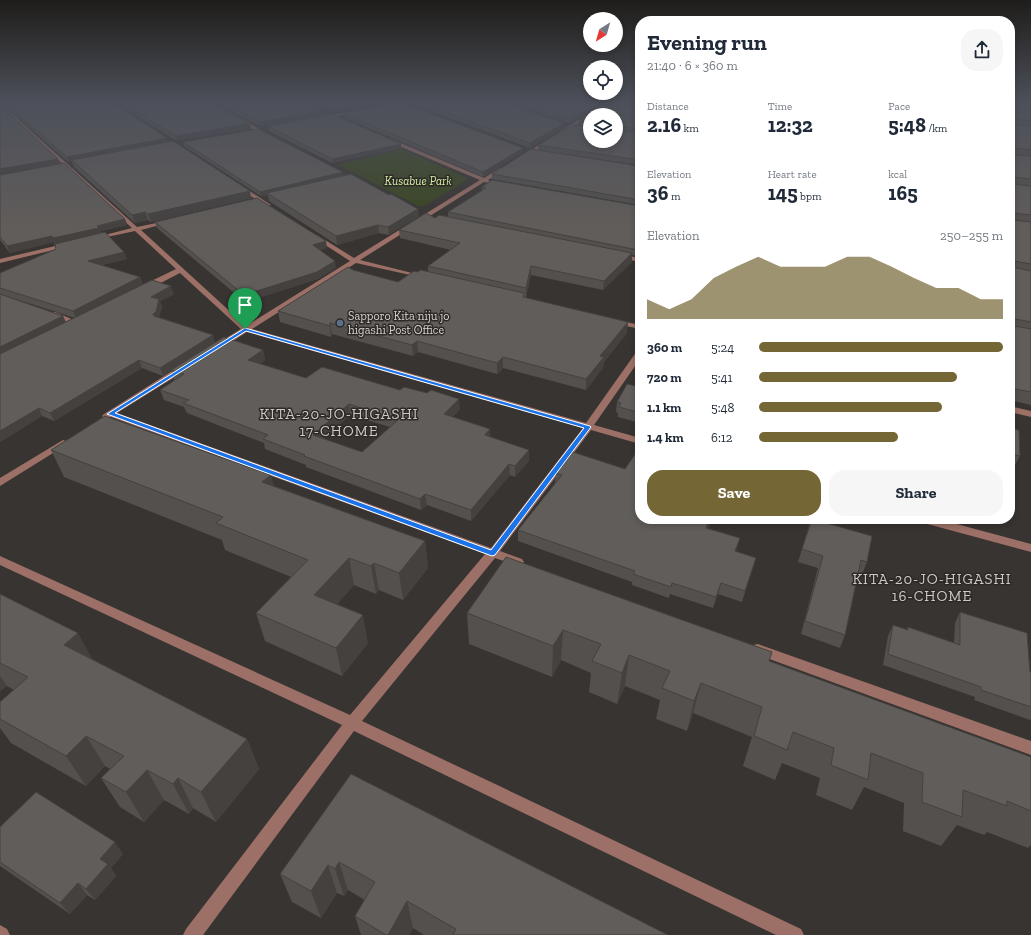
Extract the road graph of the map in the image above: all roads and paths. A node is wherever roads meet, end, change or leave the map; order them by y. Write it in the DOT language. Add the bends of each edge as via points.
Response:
graph roads {
  1 [pos="45,145"];
  2 [pos="401,145"];
  3 [pos="542,145"];
  4 [pos="487,182"];
  5 [pos="234,183"];
  6 [pos="267,198"];
  7 [pos="259,200"];
  8 [pos="252,202"];
  9 [pos="272,208"];
  10 [pos="174,220"];
  11 [pos="136,229"];
  12 [pos="310,233"];
  13 [pos="91,240"];
  14 [pos="76,244"];
  15 [pos="610,254"];
  16 [pos="635,259"];
  17 [pos="0,261"];
  18 [pos="354,261"];
  19 [pos="180,270"];
  20 [pos="432,279"];
  21 [pos="139,291"];
  22 [pos="42,311"];
  23 [pos="609,320"];
  24 [pos="635,326"];
  25 [pos="245,329"];
  26 [pos="63,330"];
  27 [pos="215,348"];
  28 [pos="635,360"];
  29 [pos="189,365"];
  30 [pos="1015,410"];
  31 [pos="110,414"];
  32 [pos="1031,414"];
  33 [pos="97,422"];
  34 [pos="588,427"];
  35 [pos="71,438"];
  36 [pos="635,440"];
  37 [pos="0,482"];
  38 [pos="942,524"];
  39 [pos="1031,548"];
  40 [pos="492,553"];
  41 [pos="0,560"];
  42 [pos="530,566"];
  43 [pos="747,645"];
  44 [pos="352,723"];
  45 [pos="1031,748"];
  46 [pos="192,935"];
  47 [pos="795,935"];
  1 -- 11 [label="street"];
  2 -- 4 [label="street"];
  3 -- 4 [label="street" via="510,164"];
  4 -- 18 [label="street"];
  5 -- 7 [label="street"];
  6 -- 7 [label="street"];
  7 -- 8 [label="street"];
  7 -- 9 [label="street"];
  10 -- 11 [label="street"];
  11 -- 13 [label="street"];
  11 -- 19 [label="street"];
  12 -- 18 [label="street"];
  14 -- 17 [label="street"];
  15 -- 16 [label="street"];
  18 -- 20 [label="street"];
  18 -- 25 [label="street"];
  19 -- 21 [label="street"];
  19 -- 25 [label="street"];
  22 -- 26 [label="street" via="81,321"];
  23 -- 24 [label="street"];
  25 -- 27 [label="street"];
  25 -- 34 [label="street"];
  28 -- 34 [label="street"];
  29 -- 31 [label="street"];
  30 -- 32 [label="street"];
  31 -- 33 [label="street"];
  31 -- 40 [label="street"];
  34 -- 36 [label="street"];
  34 -- 40 [label="street"];
  35 -- 37 [label="street"];
  38 -- 39 [label="street"];
  40 -- 42 [label="street"];
  40 -- 44 [label="street"];
  41 -- 44 [label="street"];
  43 -- 45 [label="street"];
  44 -- 46 [label="street"];
  44 -- 47 [label="street"];
}
